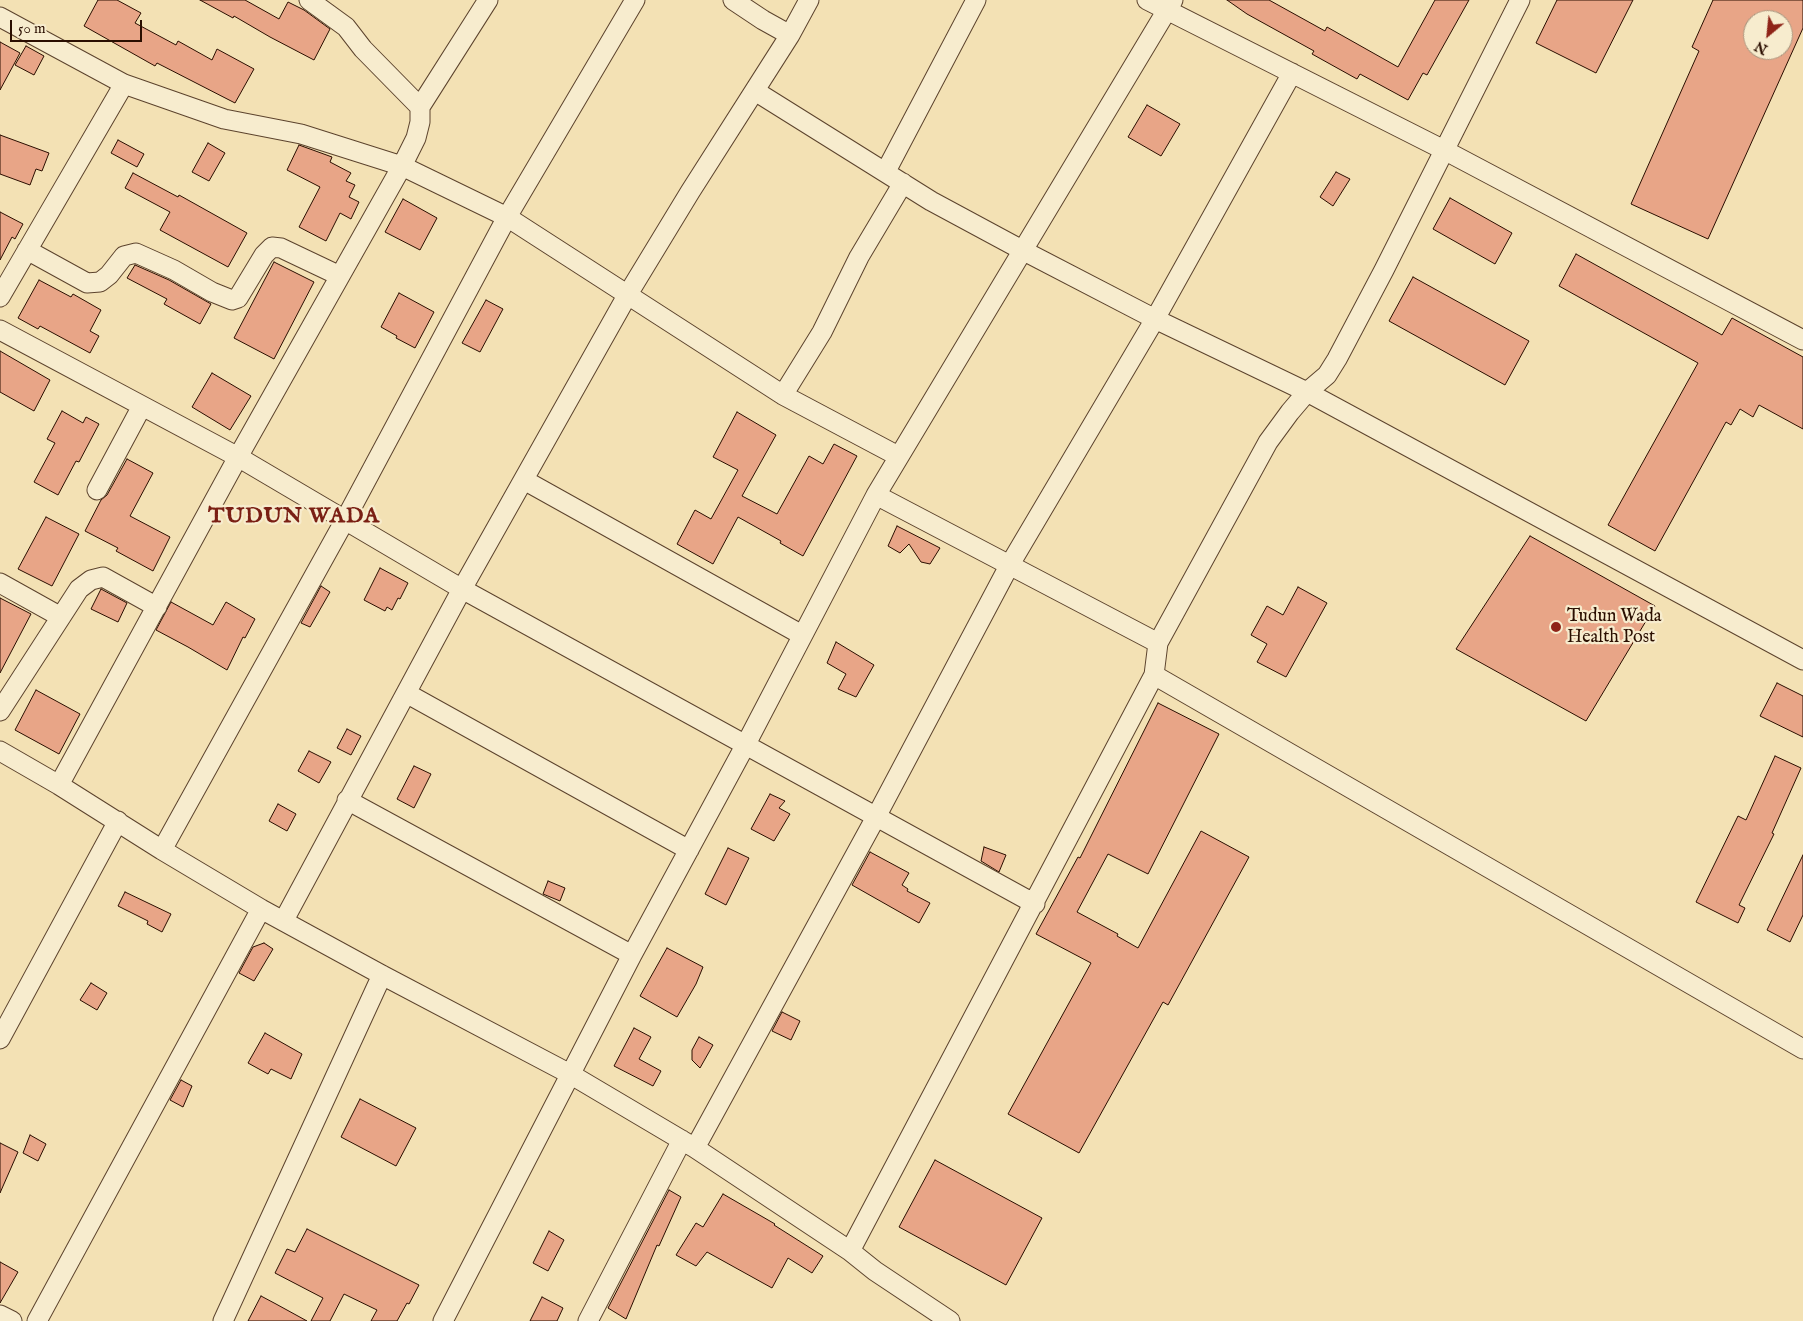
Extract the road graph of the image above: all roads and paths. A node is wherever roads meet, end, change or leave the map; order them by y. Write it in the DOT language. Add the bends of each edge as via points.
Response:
graph roads {
  1 [pos="309,0"];
  2 [pos="488,0"];
  3 [pos="635,0"];
  4 [pos="733,0"];
  5 [pos="809,0"];
  6 [pos="976,0"];
  7 [pos="1147,0"];
  8 [pos="1520,0"];
  9 [pos="1170,6"];
  10 [pos="0,17"];
  11 [pos="790,35"];
  12 [pos="1292,73"];
  13 [pos="124,84"];
  14 [pos="755,91"];
  15 [pos="420,107"];
  16 [pos="1444,150"];
  17 [pos="402,166"];
  18 [pos="886,171"];
  19 [pos="903,184"];
  20 [pos="508,217"];
  21 [pos="28,250"];
  22 [pos="1022,250"];
  23 [pos="340,276"];
  24 [pos="628,294"];
  25 [pos="0,297"];
  26 [pos="1154,319"];
  27 [pos="0,330"];
  28 [pos="1803,340"];
  29 [pos="1307,392"];
  30 [pos="784,395"];
  31 [pos="142,406"];
  32 [pos="898,456"];
  33 [pos="238,458"];
  34 [pos="524,480"];
  35 [pos="97,490"];
  36 [pos="876,495"];
  37 [pos="345,520"];
  38 [pos="1009,566"];
  39 [pos="0,583"];
  40 [pos="462,589"];
  41 [pos="157,606"];
  42 [pos="61,617"];
  43 [pos="802,635"];
  44 [pos="1158,643"];
  45 [pos="1803,660"];
  46 [pos="1154,675"];
  47 [pos="406,693"];
  48 [pos="0,711"];
  49 [pos="746,744"];
  50 [pos="0,751"];
  51 [pos="59,785"];
  52 [pos="347,800"];
  53 [pos="876,817"];
  54 [pos="118,821"];
  55 [pos="162,850"];
  56 [pos="689,850"];
  57 [pos="1035,904"];
  58 [pos="261,909"];
  59 [pos="284,920"];
  60 [pos="632,955"];
  61 [pos="382,975"];
  62 [pos="0,1039"];
  63 [pos="1803,1049"];
  64 [pos="570,1074"];
  65 [pos="688,1144"];
  66 [pos="850,1251"];
  67 [pos="0,1314"];
  68 [pos="12,1321"];
  69 [pos="37,1321"];
  70 [pos="223,1321"];
  71 [pos="442,1321"];
  72 [pos="588,1321"];
  73 [pos="950,1321"];
  1 -- 15 [label="street" via="346,26 363,49"];
  2 -- 15 [label="street"];
  3 -- 20 [label="street"];
  4 -- 11 [label="street"];
  5 -- 11 [label="street"];
  6 -- 18 [label="street"];
  7 -- 9 [label="street"];
  8 -- 16 [label="street"];
  9 -- 12 [label="street"];
  9 -- 22 [label="street"];
  10 -- 13 [label="street"];
  11 -- 14 [label="street"];
  12 -- 16 [label="street"];
  12 -- 26 [label="street"];
  13 -- 17 [label="street" via="224,119 301,134"];
  13 -- 21 [label="street"];
  14 -- 18 [label="street"];
  14 -- 24 [label="street"];
  15 -- 17 [label="street" via="416,138"];
  16 -- 28 [label="street"];
  16 -- 29 [label="street" via="1337,359 1326,375"];
  17 -- 20 [label="street"];
  17 -- 23 [label="street"];
  18 -- 19 [label="street"];
  19 -- 22 [label="street"];
  19 -- 30 [label="street"];
  20 -- 24 [label="street"];
  20 -- 37 [label="street"];
  21 -- 23 [label="street" via="87,282 100,282 124,256 136,253 232,300 238,298 272,247 281,248"];
  21 -- 25 [label="street"];
  22 -- 26 [label="street"];
  22 -- 32 [label="street"];
  23 -- 33 [label="street"];
  24 -- 30 [label="street"];
  24 -- 34 [label="street"];
  26 -- 29 [label="street"];
  26 -- 38 [label="street"];
  27 -- 31 [label="street"];
  29 -- 44 [label="street" via="1268,442"];
  29 -- 45 [label="street"];
  30 -- 32 [label="street"];
  31 -- 33 [label="street"];
  31 -- 35 [label="street"];
  32 -- 36 [label="street"];
  33 -- 37 [label="street"];
  33 -- 41 [label="street"];
  34 -- 40 [label="street"];
  34 -- 43 [label="street"];
  36 -- 38 [label="street"];
  36 -- 43 [label="street"];
  37 -- 40 [label="street"];
  37 -- 55 [label="street"];
  38 -- 44 [label="street"];
  38 -- 53 [label="street"];
  39 -- 42 [label="street"];
  40 -- 47 [label="street"];
  40 -- 49 [label="street"];
  41 -- 42 [label="street" via="103,577 91,580 79,589"];
  41 -- 51 [label="street"];
  42 -- 48 [label="street"];
  43 -- 49 [label="street"];
  44 -- 46 [label="street"];
  46 -- 57 [label="street"];
  46 -- 63 [label="street"];
  47 -- 52 [label="street"];
  47 -- 56 [label="street"];
  49 -- 53 [label="street"];
  49 -- 56 [label="street"];
  50 -- 51 [label="street"];
  51 -- 54 [label="street"];
  52 -- 59 [label="street"];
  52 -- 60 [label="street"];
  53 -- 57 [label="street"];
  53 -- 65 [label="street"];
  54 -- 55 [label="street"];
  54 -- 62 [label="street"];
  55 -- 58 [label="street"];
  56 -- 60 [label="street"];
  57 -- 66 [label="street"];
  58 -- 59 [label="street"];
  58 -- 69 [label="street"];
  59 -- 61 [label="street"];
  60 -- 64 [label="street"];
  61 -- 64 [label="street"];
  61 -- 70 [label="street"];
  64 -- 65 [label="street"];
  64 -- 71 [label="street"];
  65 -- 66 [label="street"];
  65 -- 72 [label="street"];
  66 -- 73 [label="street"];
  67 -- 68 [label="street"];
}
